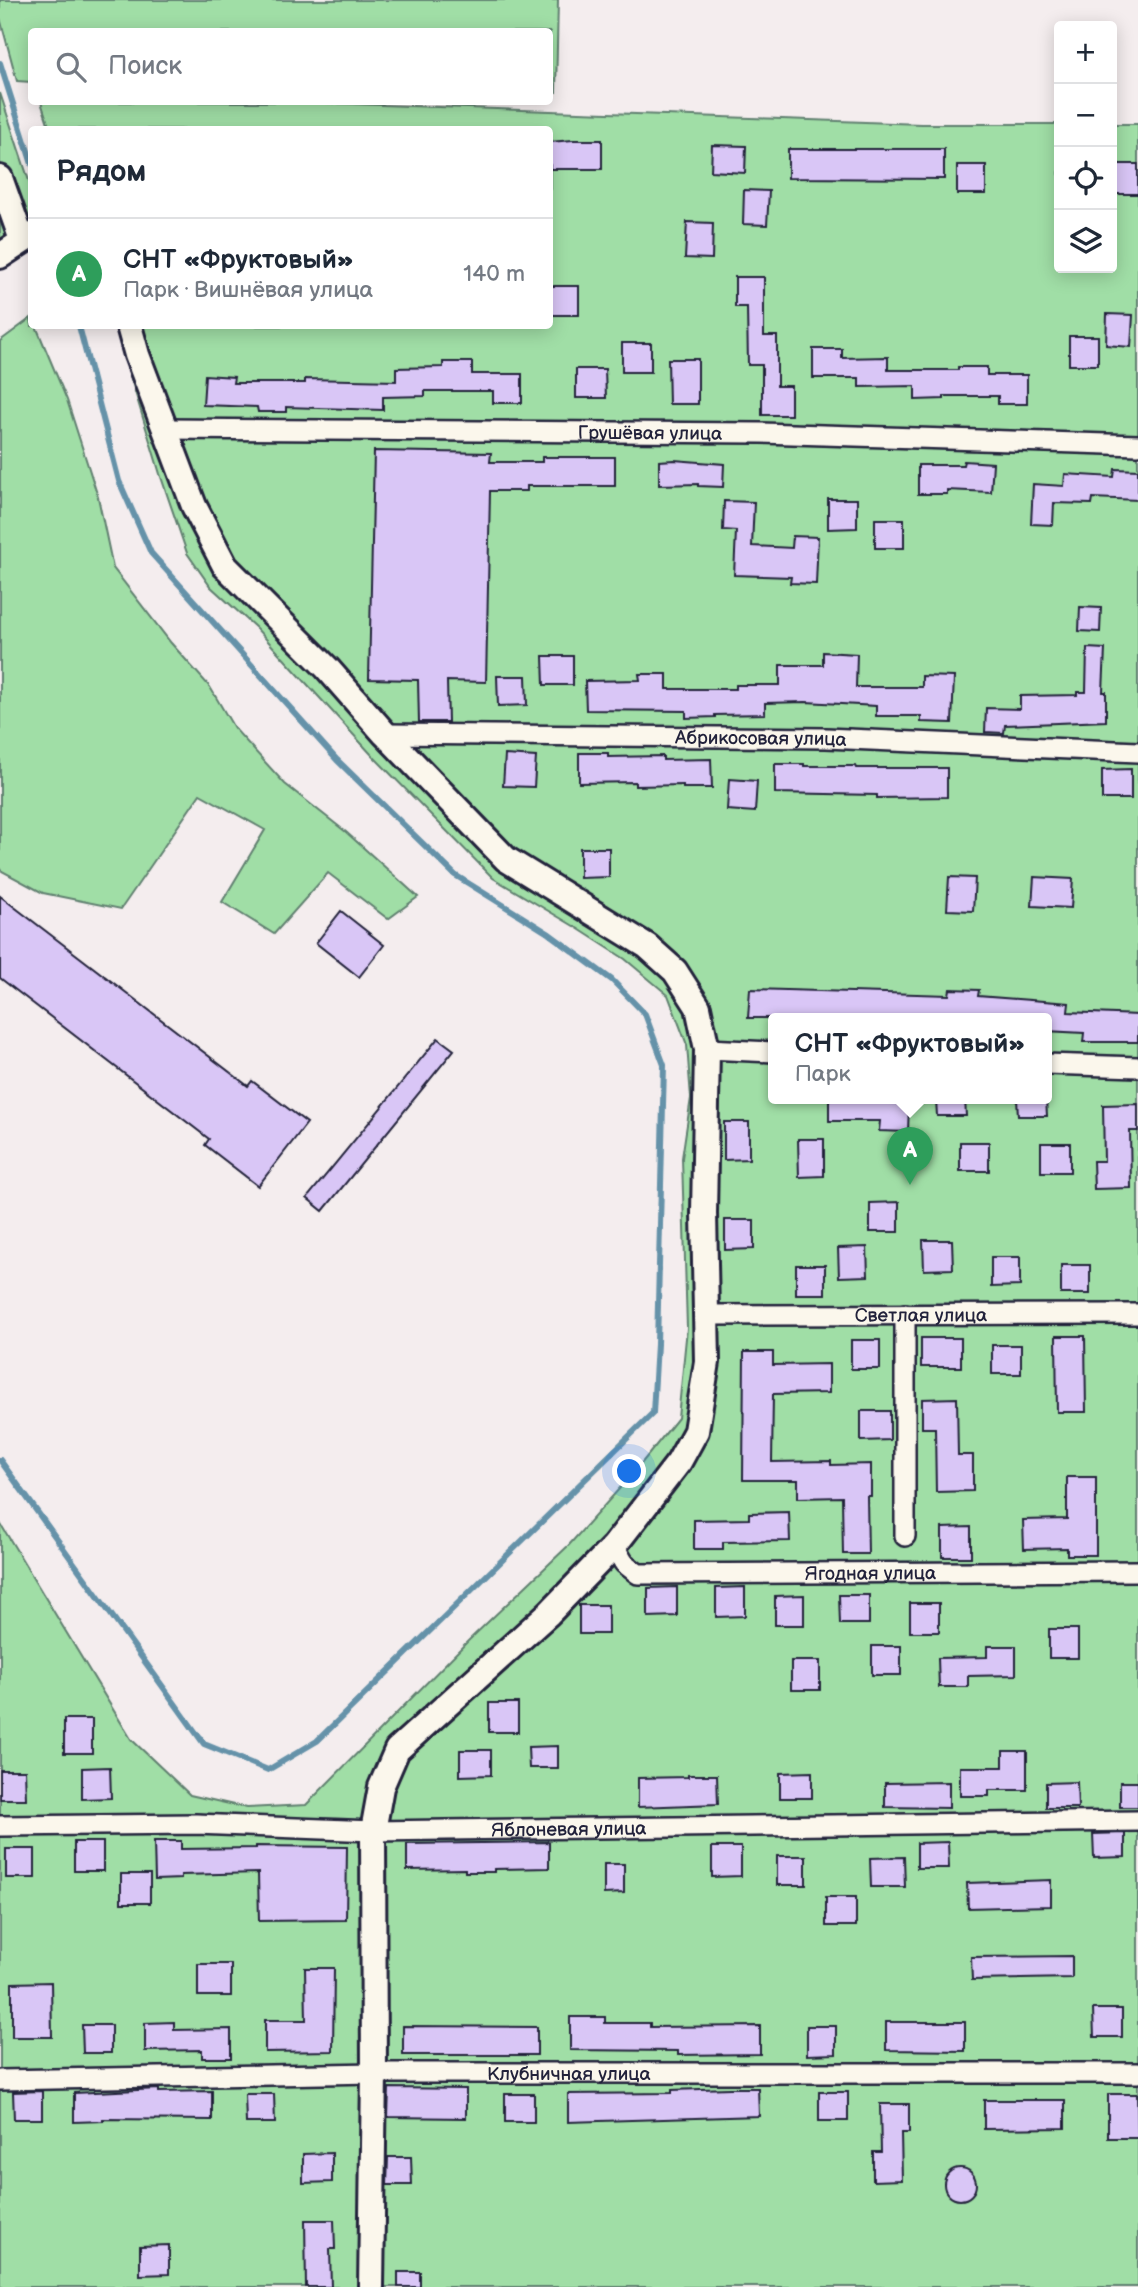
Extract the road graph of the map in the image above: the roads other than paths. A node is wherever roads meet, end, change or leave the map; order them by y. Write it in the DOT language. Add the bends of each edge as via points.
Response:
graph roads {
  1 [pos="0,178"];
  2 [pos="27,238"];
  3 [pos="0,256"];
  4 [pos="130,329"];
  5 [pos="164,429"];
  6 [pos="1138,445"];
  7 [pos="385,734"];
  8 [pos="1138,751"];
  9 [pos="707,1049"];
  10 [pos="768,1052"];
  11 [pos="1052,1064"];
  12 [pos="1138,1068"];
  13 [pos="905,1314"];
  14 [pos="1138,1314"];
  15 [pos="706,1315"];
  16 [pos="905,1536"];
  17 [pos="614,1546"];
  18 [pos="1138,1571"];
  19 [pos="1138,1821"];
  20 [pos="0,1826"];
  21 [pos="373,1831"];
  22 [pos="374,2073"];
  23 [pos="1138,2073"];
  24 [pos="0,2080"];
  25 [pos="371,2287"];
  1 -- 2 [label="street"];
  2 -- 3 [label="street"];
  4 -- 5 [label="street"];
  5 -- 6 [label="street, Грушёвая улица" via="761,433"];
  5 -- 7 [label="street" via="194,506 225,566 327,668"];
  7 -- 8 [label="street, Абрикосовая улица" via="826,738"];
  7 -- 9 [label="street" via="506,859 647,946 675,971 698,1007"];
  9 -- 10 [label="street"];
  9 -- 15 [label="street"];
  11 -- 12 [label="street"];
  13 -- 14 [label="street, Светлая улица"];
  13 -- 15 [label="street, Светлая улица"];
  13 -- 16 [label="street"];
  15 -- 17 [label="street" via="707,1362 696,1431 679,1462"];
  17 -- 18 [label="street, Ягодная улица" via="638,1574"];
  17 -- 21 [label="street" via="549,1613 397,1750 381,1787"];
  19 -- 21 [label="street, Яблоневая улица"];
  20 -- 21 [label="street, Яблоневая улица" via="196,1824"];
  21 -- 22 [label="street"];
  22 -- 23 [label="street, Клубничная улица"];
  22 -- 24 [label="street, Клубничная улица"];
  22 -- 25 [label="street"];
}
